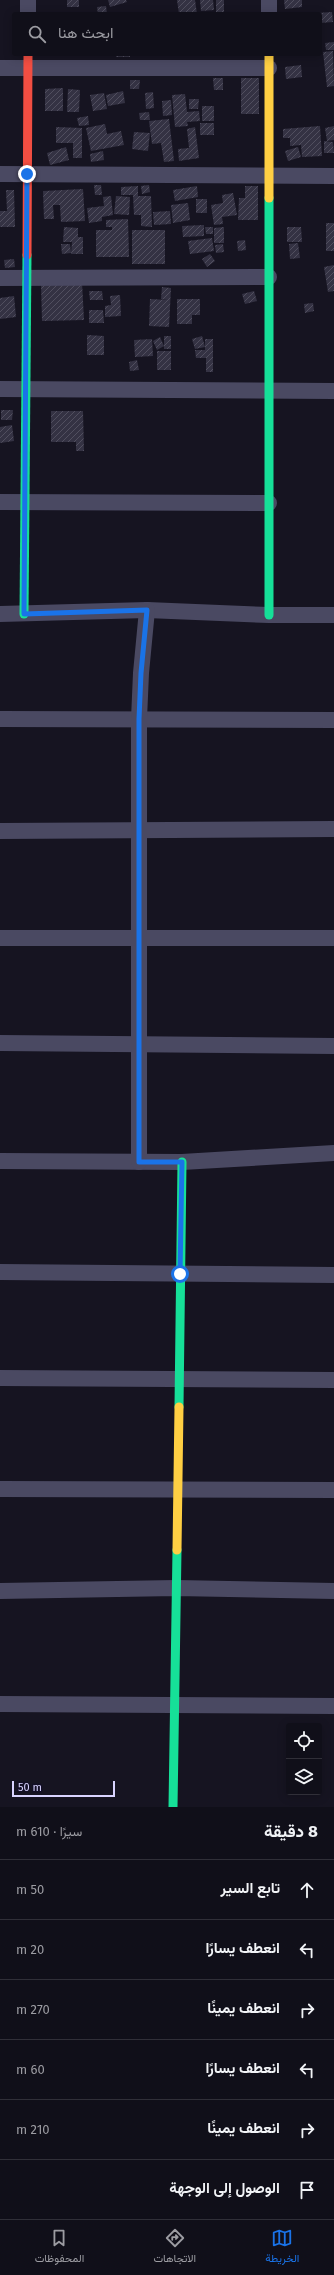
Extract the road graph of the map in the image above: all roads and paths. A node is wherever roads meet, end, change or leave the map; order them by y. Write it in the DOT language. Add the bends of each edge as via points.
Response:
graph roads {
  1 [pos="28,0"];
  2 [pos="269,0"];
  3 [pos="28,12"];
  4 [pos="269,12"];
  5 [pos="28,61"];
  6 [pos="269,61"];
  7 [pos="0,68"];
  8 [pos="0,174"];
  9 [pos="27,174"];
  10 [pos="269,176"];
  11 [pos="334,176"];
  12 [pos="269,277"];
  13 [pos="0,278"];
  14 [pos="27,278"];
  15 [pos="0,390"];
  16 [pos="26,390"];
  17 [pos="269,391"];
  18 [pos="334,391"];
  19 [pos="0,502"];
  20 [pos="25,502"];
  21 [pos="269,503"];
  22 [pos="147,610"];
  23 [pos="0,614"];
  24 [pos="24,614"];
  25 [pos="269,615"];
  26 [pos="334,615"];
  27 [pos="0,719"];
  28 [pos="139,719"];
  29 [pos="334,720"];
  30 [pos="334,829"];
  31 [pos="138,830"];
  32 [pos="0,831"];
  33 [pos="0,938"];
  34 [pos="138,938"];
  35 [pos="334,938"];
  36 [pos="0,1043"];
  37 [pos="139,1045"];
  38 [pos="334,1046"];
  39 [pos="334,1153"];
  40 [pos="0,1161"];
  41 [pos="139,1162"];
  42 [pos="182,1162"];
  43 [pos="0,1272"];
  44 [pos="180,1274"];
  45 [pos="334,1275"];
  46 [pos="0,1378"];
  47 [pos="179,1379"];
  48 [pos="334,1380"];
  49 [pos="0,1489"];
  50 [pos="178,1490"];
  51 [pos="334,1490"];
  52 [pos="176,1588"];
  53 [pos="0,1591"];
  54 [pos="334,1591"];
  55 [pos="0,1704"];
  56 [pos="175,1705"];
  57 [pos="334,1706"];
  58 [pos="174,1807"];
  1 -- 3 [label="street"];
  2 -- 4 [label="street"];
  5 -- 6 [label="street"];
  5 -- 7 [label="street"];
  5 -- 9 [label="street"];
  6 -- 10 [label="street"];
  8 -- 9 [label="street"];
  9 -- 10 [label="street"];
  9 -- 14 [label="street"];
  10 -- 11 [label="street"];
  10 -- 12 [label="street"];
  12 -- 14 [label="street"];
  12 -- 17 [label="street"];
  13 -- 14 [label="street"];
  14 -- 16 [label="street"];
  15 -- 16 [label="street"];
  16 -- 17 [label="street"];
  16 -- 20 [label="street"];
  17 -- 18 [label="street"];
  17 -- 21 [label="street"];
  19 -- 20 [label="street"];
  20 -- 21 [label="street"];
  20 -- 24 [label="street"];
  21 -- 25 [label="street"];
  22 -- 24 [label="street"];
  22 -- 25 [label="street"];
  22 -- 28 [label="street"];
  23 -- 24 [label="street"];
  25 -- 26 [label="street"];
  27 -- 28 [label="street"];
  28 -- 29 [label="street"];
  28 -- 31 [label="street"];
  30 -- 31 [label="street"];
  31 -- 32 [label="street"];
  31 -- 34 [label="street"];
  33 -- 34 [label="street"];
  34 -- 35 [label="street"];
  34 -- 37 [label="street"];
  36 -- 37 [label="street"];
  37 -- 38 [label="street"];
  37 -- 41 [label="street"];
  39 -- 42 [label="street"];
  40 -- 41 [label="street"];
  41 -- 42 [label="street"];
  42 -- 44 [label="street"];
  43 -- 44 [label="street"];
  44 -- 45 [label="street"];
  44 -- 47 [label="street"];
  46 -- 47 [label="street"];
  47 -- 48 [label="street"];
  47 -- 50 [label="street"];
  49 -- 50 [label="street"];
  50 -- 51 [label="street"];
  50 -- 52 [label="street"];
  52 -- 53 [label="street"];
  52 -- 54 [label="street"];
  52 -- 56 [label="street"];
  55 -- 56 [label="street"];
  56 -- 57 [label="street"];
  56 -- 58 [label="street"];
}
